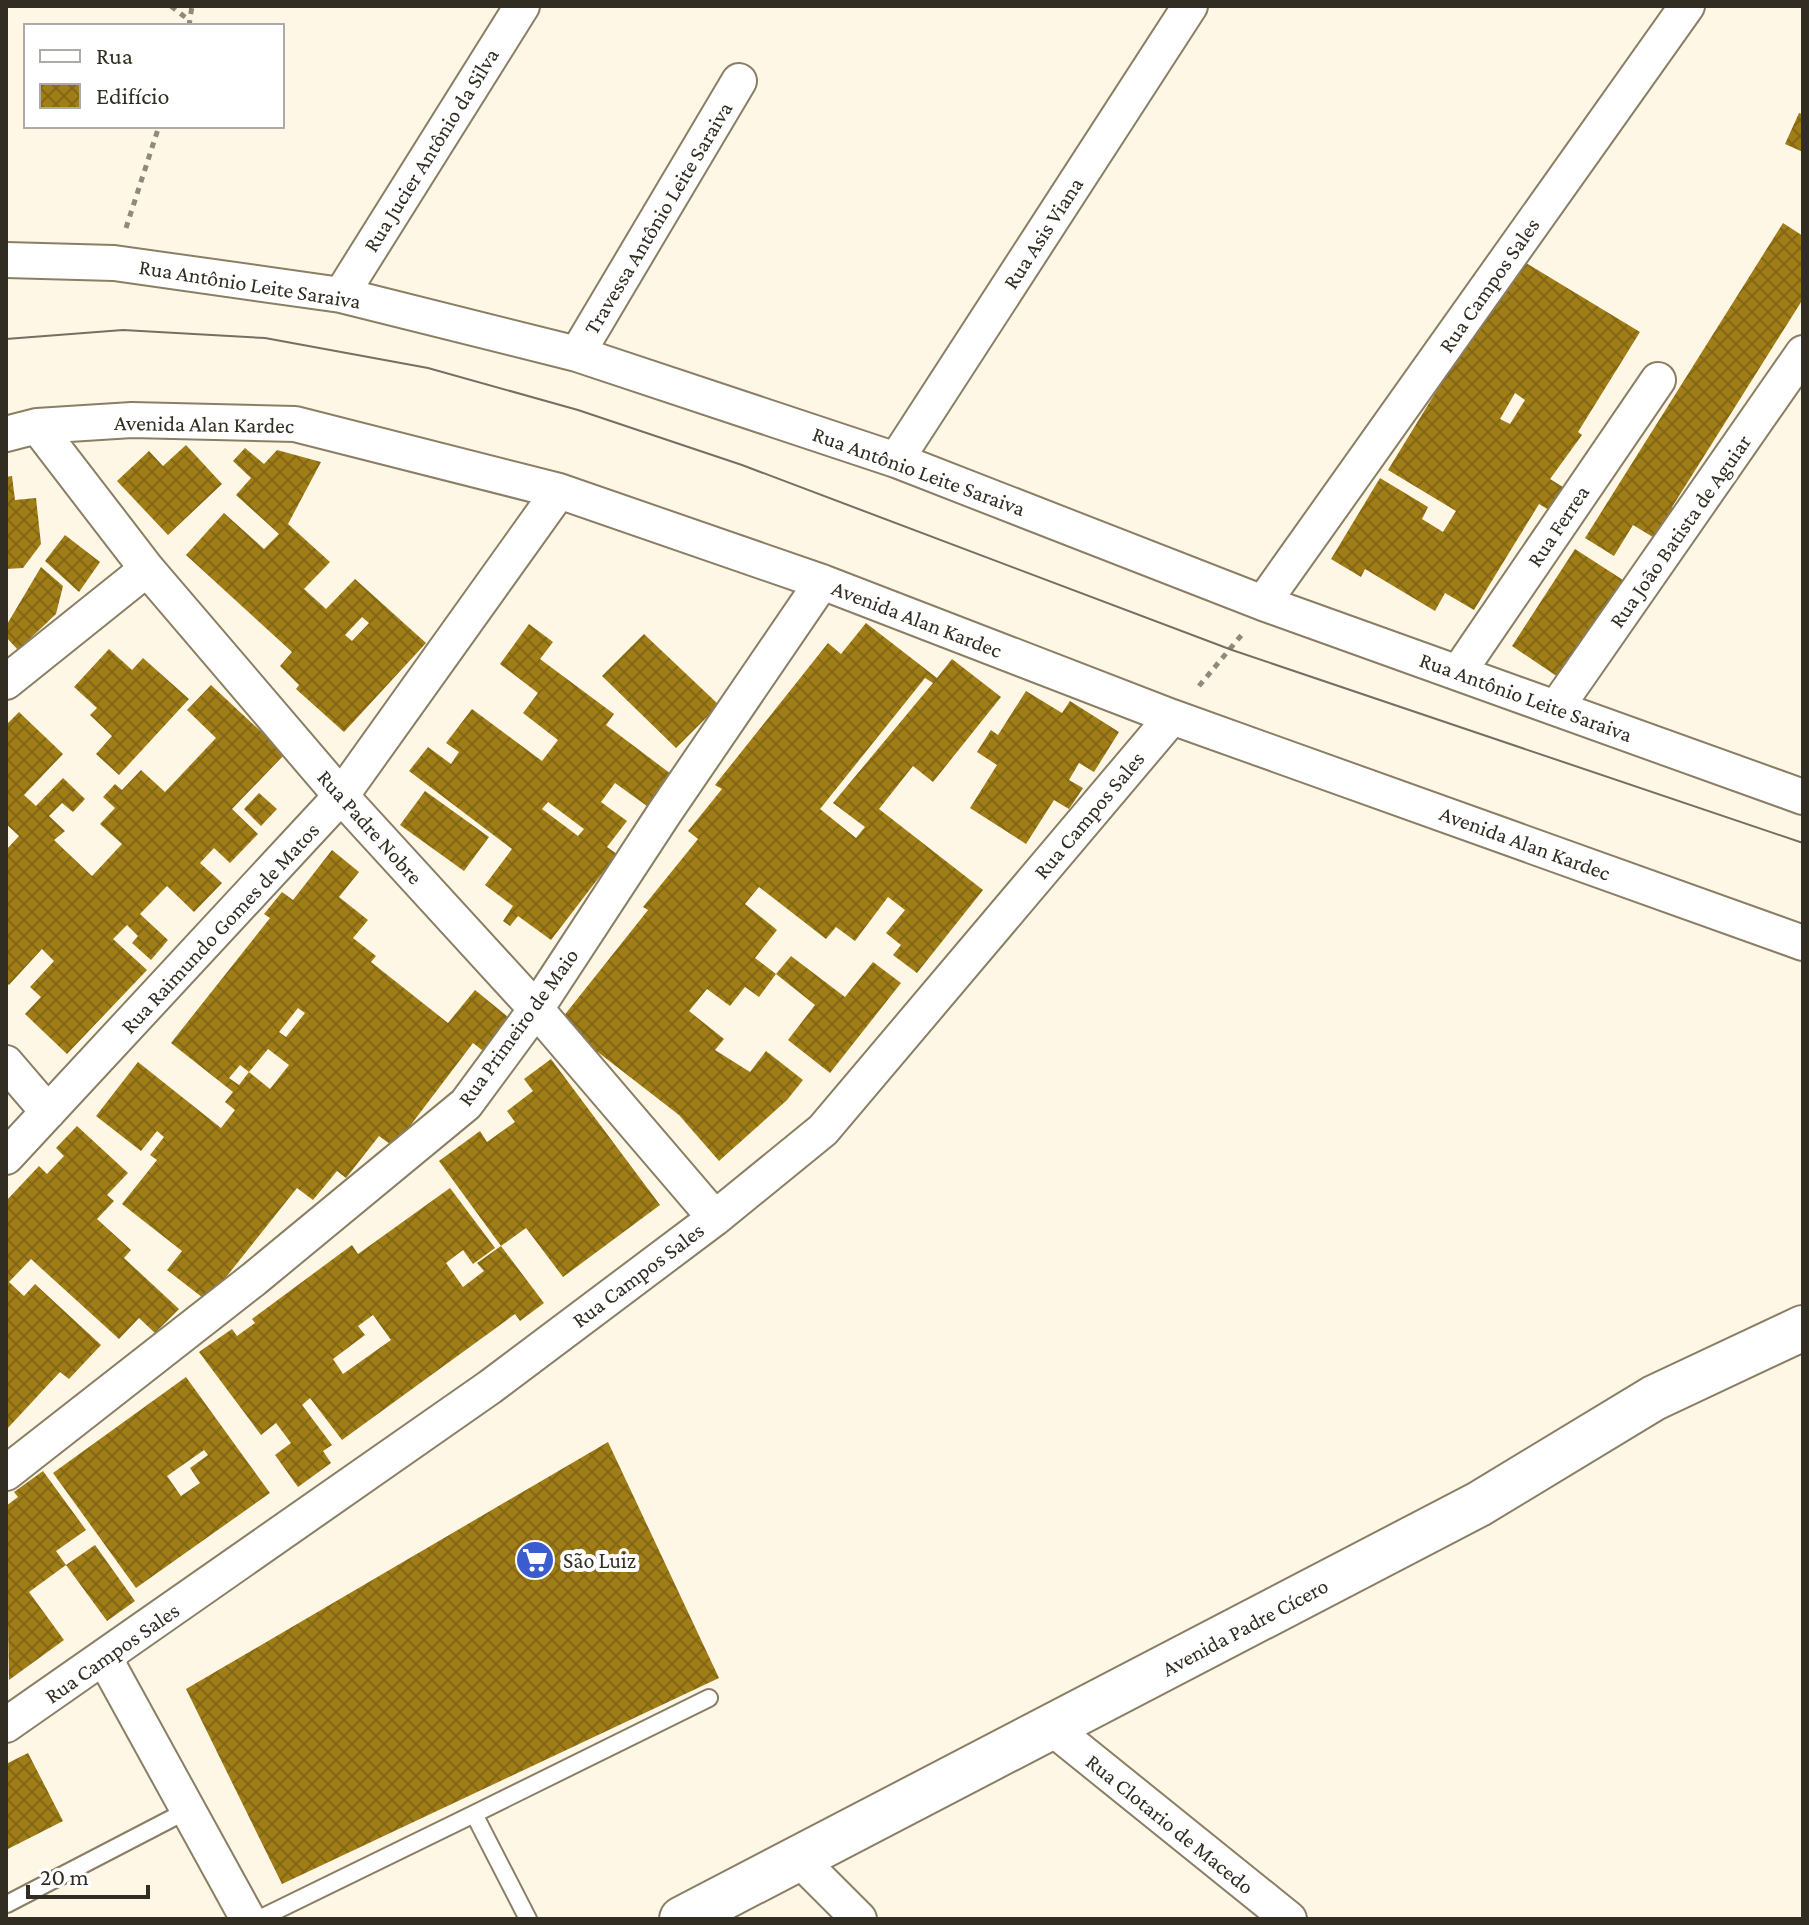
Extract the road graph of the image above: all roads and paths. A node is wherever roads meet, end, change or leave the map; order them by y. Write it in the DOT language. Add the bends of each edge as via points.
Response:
graph roads {
  1 [pos="171,6"];
  2 [pos="192,6"];
  3 [pos="522,6"];
  4 [pos="1190,6"];
  5 [pos="1687,6"];
  6 [pos="190,23"];
  7 [pos="739,81"];
  8 [pos="158,128"];
  9 [pos="6,260"];
  10 [pos="114,263"];
  11 [pos="341,295"];
  12 [pos="1803,353"];
  13 [pos="577,354"];
  14 [pos="1658,380"];
  15 [pos="22,430"];
  16 [pos="896,460"];
  17 [pos="559,491"];
  18 [pos="147,569"];
  19 [pos="822,582"];
  20 [pos="1263,603"];
  21 [pos="1458,673"];
  22 [pos="6,682"];
  23 [pos="1556,708"];
  24 [pos="1172,717"];
  25 [pos="341,796"];
  26 [pos="1803,797"];
  27 [pos="1803,943"];
  28 [pos="536,1009"];
  29 [pos="6,1063"];
  30 [pos="48,1112"];
  31 [pos="6,1157"];
  32 [pos="715,1218"];
  33 [pos="1803,1328"];
  34 [pos="6,1473"];
  35 [pos="105,1659"];
  36 [pos="709,1698"];
  37 [pos="6,1725"];
  38 [pos="1052,1728"];
  39 [pos="190,1809"];
  40 [pos="474,1814"];
  41 [pos="799,1859"];
  42 [pos="7,1904"];
  43 [pos="248,1919"];
  44 [pos="259,1919"];
  45 [pos="528,1919"];
  46 [pos="682,1919"];
  47 [pos="859,1919"];
  48 [pos="1289,1919"];
  1 -- 6 [label="path"];
  2 -- 6 [label="path"];
  3 -- 11 [label="street, Rua Jucier Antônio da Silva"];
  4 -- 16 [label="street, Rua Asis Viana"];
  5 -- 20 [label="street, Rua Campos Sales"];
  7 -- 13 [label="street, Travessa Antônio Leite Saraiva"];
  8 -- 10 [label="path"];
  9 -- 10 [label="street, Rua Antônio Leite Saraiva"];
  10 -- 11 [label="street, Rua Antônio Leite Saraiva"];
  11 -- 13 [label="street, Rua Antônio Leite Saraiva"];
  12 -- 23 [label="street, Rua João Batista de Aguiar"];
  13 -- 16 [label="street, Rua Antônio Leite Saraiva"];
  14 -- 21 [label="street, Rua Ferrea"];
  15 -- 17 [label="street, Avenida Alan Kardec" via="132,420 295,424"];
  15 -- 18 [label="street, Rua Padre Nobre"];
  16 -- 20 [label="street, Rua Antônio Leite Saraiva"];
  17 -- 19 [label="street, Avenida Alan Kardec"];
  17 -- 25 [label="street, Rua Raimundo Gomes de Matos"];
  18 -- 22 [label="street"];
  18 -- 25 [label="street, Rua Padre Nobre"];
  19 -- 24 [label="street, Avenida Alan Kardec"];
  19 -- 28 [label="street, Rua Primeiro de Maio"];
  20 -- 21 [label="street, Rua Antônio Leite Saraiva"];
  20 -- 24 [label="path" via="1232,650"];
  21 -- 23 [label="street, Rua Antônio Leite Saraiva"];
  23 -- 26 [label="street, Rua Antônio Leite Saraiva"];
  24 -- 27 [label="street, Avenida Alan Kardec"];
  24 -- 32 [label="street, Rua Campos Sales" via="823,1130"];
  25 -- 28 [label="street, Rua Padre Nobre"];
  25 -- 30 [label="street, Rua Raimundo Gomes de Matos"];
  28 -- 32 [label="street, Rua Padre Nobre"];
  28 -- 34 [label="street, Rua Primeiro de Maio" via="466,1104"];
  29 -- 30 [label="street"];
  30 -- 31 [label="street, Rua Raimundo Gomes de Matos"];
  32 -- 35 [label="street, Rua Campos Sales" via="490,1387"];
  33 -- 38 [label="main road, Avenida Padre Cícero" via="1654,1398 1479,1504"];
  35 -- 37 [label="street, Rua Campos Sales"];
  35 -- 39 [label="street"];
  36 -- 40 [label="lane"];
  38 -- 41 [label="main road, Avenida Padre Cícero"];
  38 -- 48 [label="street, Rua Clotario de Macedo"];
  39 -- 42 [label="lane"];
  39 -- 43 [label="street"];
  40 -- 44 [label="lane"];
  40 -- 45 [label="lane"];
  41 -- 46 [label="main road, Avenida Padre Cícero"];
  41 -- 47 [label="street"];
}
